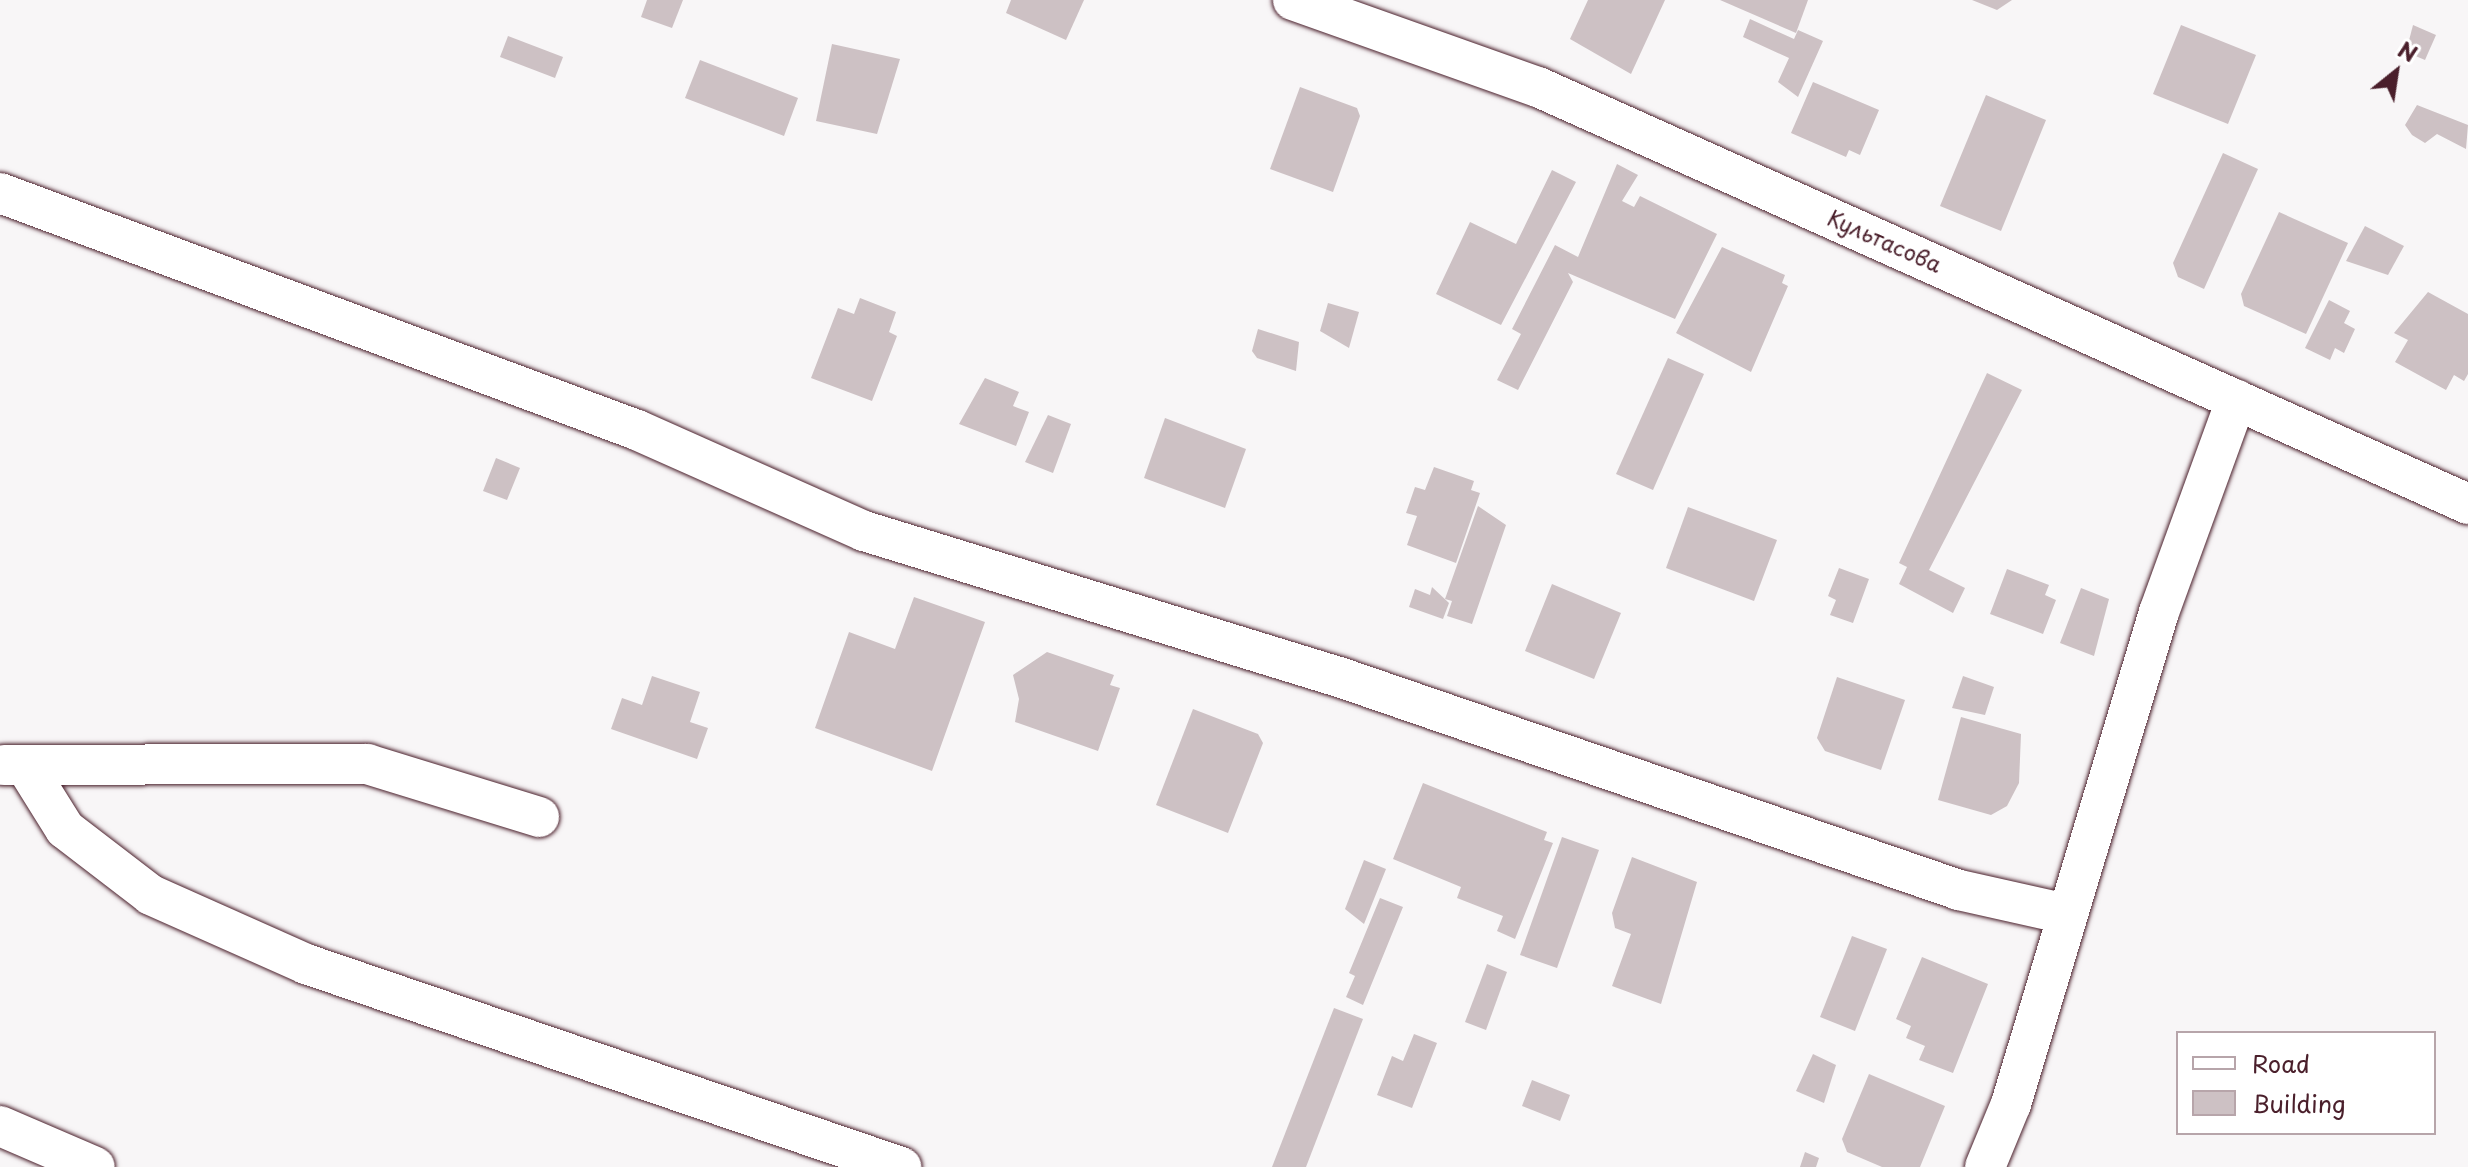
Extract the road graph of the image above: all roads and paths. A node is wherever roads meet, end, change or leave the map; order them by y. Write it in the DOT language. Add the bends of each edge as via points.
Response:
graph roads {
  1 [pos="1293,0"];
  2 [pos="0,193"];
  3 [pos="2236,400"];
  4 [pos="2468,504"];
  5 [pos="12,765"];
  6 [pos="539,817"];
  7 [pos="2066,914"];
  8 [pos="0,1126"];
  9 [pos="95,1167"];
  10 [pos="901,1167"];
  11 [pos="1985,1167"];
  1 -- 3 [label="street, Культасова" via="1538,87"];
  2 -- 7 [label="street" via="637,430 864,531 1342,678 1959,890"];
  3 -- 4 [label="street, Культасова"];
  3 -- 7 [label="street" via="2164,598"];
  5 -- 6 [label="street" via="367,764"];
  5 -- 10 [label="street" via="65,829 151,895 306,964"];
  7 -- 11 [label="street"];
  8 -- 9 [label="street"];
}
